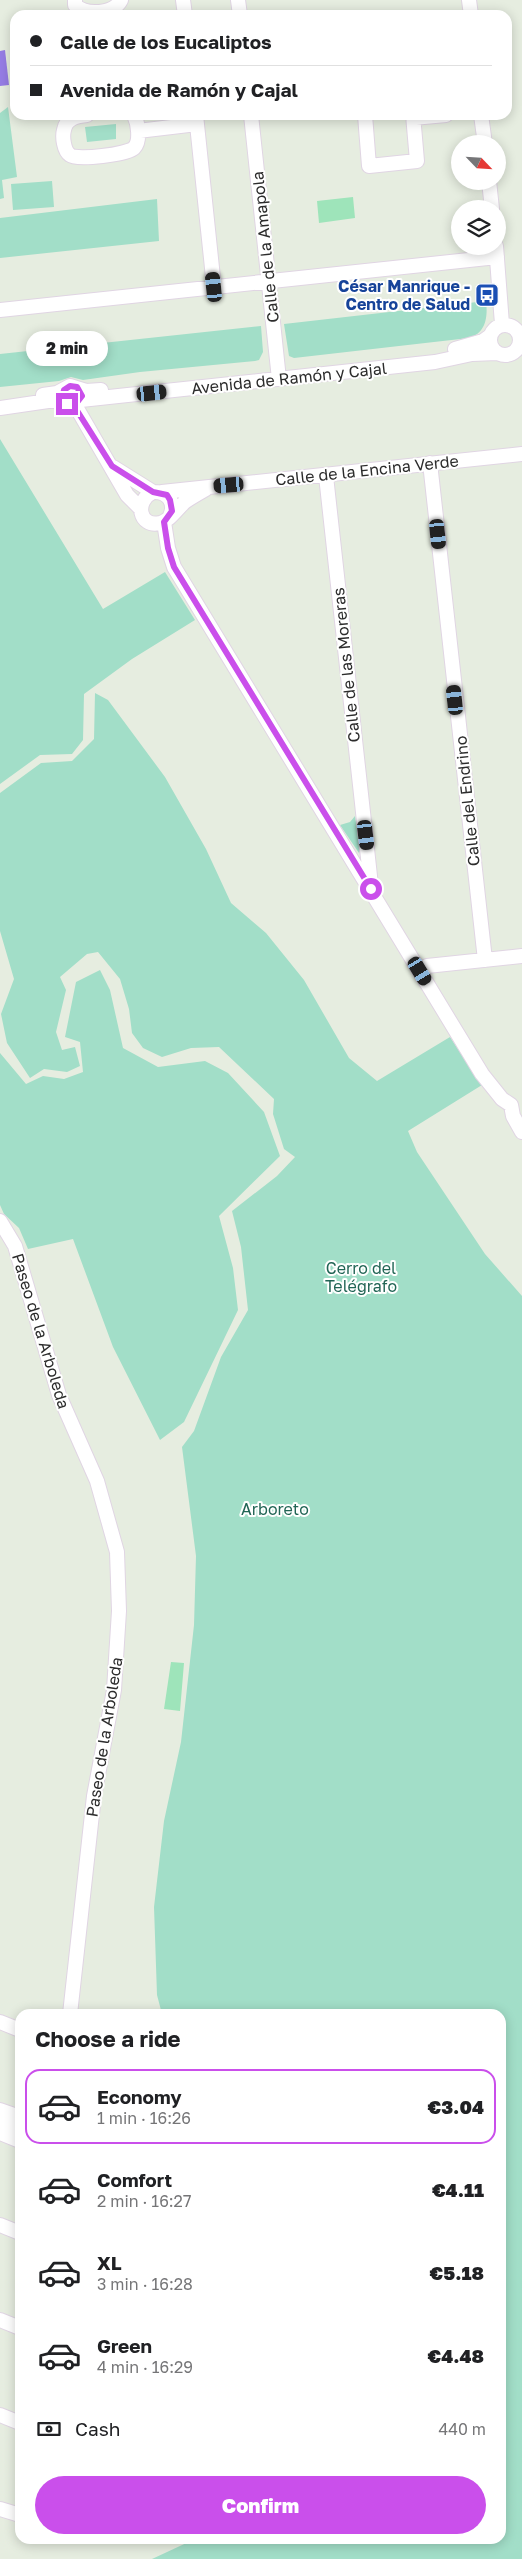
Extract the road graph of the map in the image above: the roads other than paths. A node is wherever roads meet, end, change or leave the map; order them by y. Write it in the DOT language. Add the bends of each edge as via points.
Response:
graph roads {
  1 [pos="75,0"];
  2 [pos="121,0"];
  3 [pos="83,10"];
  4 [pos="112,10"];
  5 [pos="70,120"];
  6 [pos="135,120"];
  7 [pos="196,120"];
  8 [pos="252,120"];
  9 [pos="365,120"];
  10 [pos="413,120"];
  11 [pos="482,120"];
  12 [pos="138,131"];
  13 [pos="483,135"];
  14 [pos="466,255"];
  15 [pos="496,255"];
  16 [pos="268,281"];
  17 [pos="214,287"];
  18 [pos="0,310"];
  19 [pos="502,324"];
  20 [pos="490,336"];
  21 [pos="520,348"];
  22 [pos="497,353"];
  23 [pos="278,375"];
  24 [pos="73,397"];
  25 [pos="0,400"];
  26 [pos="0,408"];
  27 [pos="522,454"];
  28 [pos="430,463"];
  29 [pos="112,466"];
  30 [pos="326,476"];
  31 [pos="211,486"];
  32 [pos="158,492"];
  33 [pos="140,508"];
  34 [pos="167,519"];
  35 [pos="368,854"];
  36 [pos="355,862"];
  37 [pos="371,889"];
  38 [pos="522,956"];
  39 [pos="484,960"];
  40 [pos="420,971"];
  41 [pos="517,1105"];
  42 [pos="522,1132"];
  43 [pos="0,1221"];
  44 [pos="5,1233"];
  45 [pos="71,2009"];
  46 [pos="0,2022"];
  47 [pos="15,2028"];
  48 [pos="0,2110"];
  49 [pos="15,2115"];
  50 [pos="0,2120"];
  51 [pos="15,2126"];
  52 [pos="0,2133"];
  53 [pos="15,2139"];
  54 [pos="0,2225"];
  55 [pos="15,2231"];
  56 [pos="0,2320"];
  57 [pos="15,2326"];
  58 [pos="0,2415"];
  59 [pos="15,2421"];
  60 [pos="0,2509"];
  61 [pos="15,2514"];
  1 -- 3 [label="street" via="75,5"];
  2 -- 4 [label="street"];
  5 -- 12 [label="street" via="63,131 65,150 78,158 128,152 135,148"];
  6 -- 12 [label="street"];
  7 -- 12 [label="street"];
  7 -- 17 [label="street"];
  8 -- 16 [label="street, Calle de la Amapola"];
  9 -- 10 [label="street" via="369,166 417,161"];
  11 -- 13 [label="street"];
  14 -- 16 [label="street"];
  15 -- 19 [label="street"];
  16 -- 17 [label="street"];
  16 -- 23 [label="street, Calle de la Amapola"];
  17 -- 18 [label="street"];
  19 -- 20 [label="street"];
  19 -- 21 [label="street" via="511,325 518,331"];
  20 -- 22 [label="street" via="491,345"];
  20 -- 23 [label="street, Avenida de Ramón y Cajal" via="483,341 435,354"];
  21 -- 22 [label="street" via="512,354"];
  22 -- 23 [label="street, Avenida de Ramón y Cajal" via="472,354 436,362"];
  23 -- 24 [label="street, Avenida de Ramón y Cajal" via="96,391"];
  24 -- 25 [label="street, Avenida de Ramón y Cajal" via="47,395"];
  24 -- 26 [label="street, Avenida de Ramón y Cajal"];
  24 -- 29 [label="street"];
  27 -- 28 [label="street, Calle de la Encina Verde"];
  28 -- 30 [label="street, Calle de la Encina Verde"];
  28 -- 39 [label="street, Calle del Endrino"];
  29 -- 32 [label="street"];
  29 -- 33 [label="street" via="127,495"];
  30 -- 31 [label="street, Calle de la Encina Verde"];
  30 -- 35 [label="street, Calle de las Moreras"];
  31 -- 32 [label="street, Calle de la Encina Verde"];
  31 -- 34 [label="street, Calle de la Encina Verde" via="184,502"];
  32 -- 33 [label="street" via="146,495"];
  32 -- 34 [label="street" via="170,500 172,511"];
  33 -- 34 [label="street" via="148,522 153,524"];
  34 -- 36 [label="street" via="168,548 174,567"];
  35 -- 36 [label="street"];
  35 -- 37 [label="street, Calle de las Moreras"];
  36 -- 37 [label="street"];
  37 -- 40 [label="street"];
  38 -- 39 [label="street"];
  39 -- 40 [label="street" via="427,966"];
  40 -- 41 [label="street" via="482,1074 502,1099"];
  41 -- 42 [label="street" via="513,1116"];
  43 -- 44 [label="street, Paseo de la Arboleda"];
  44 -- 45 [label="street, Paseo de la Arboleda" via="30,1293 59,1394 97,1481 117,1552 119,1611 114,1690 94,1796"];
  46 -- 47 [label="street"];
  48 -- 49 [label="street"];
  50 -- 51 [label="street"];
  52 -- 53 [label="street"];
  54 -- 55 [label="street"];
  56 -- 57 [label="street"];
  58 -- 59 [label="street"];
  60 -- 61 [label="street"];
}
